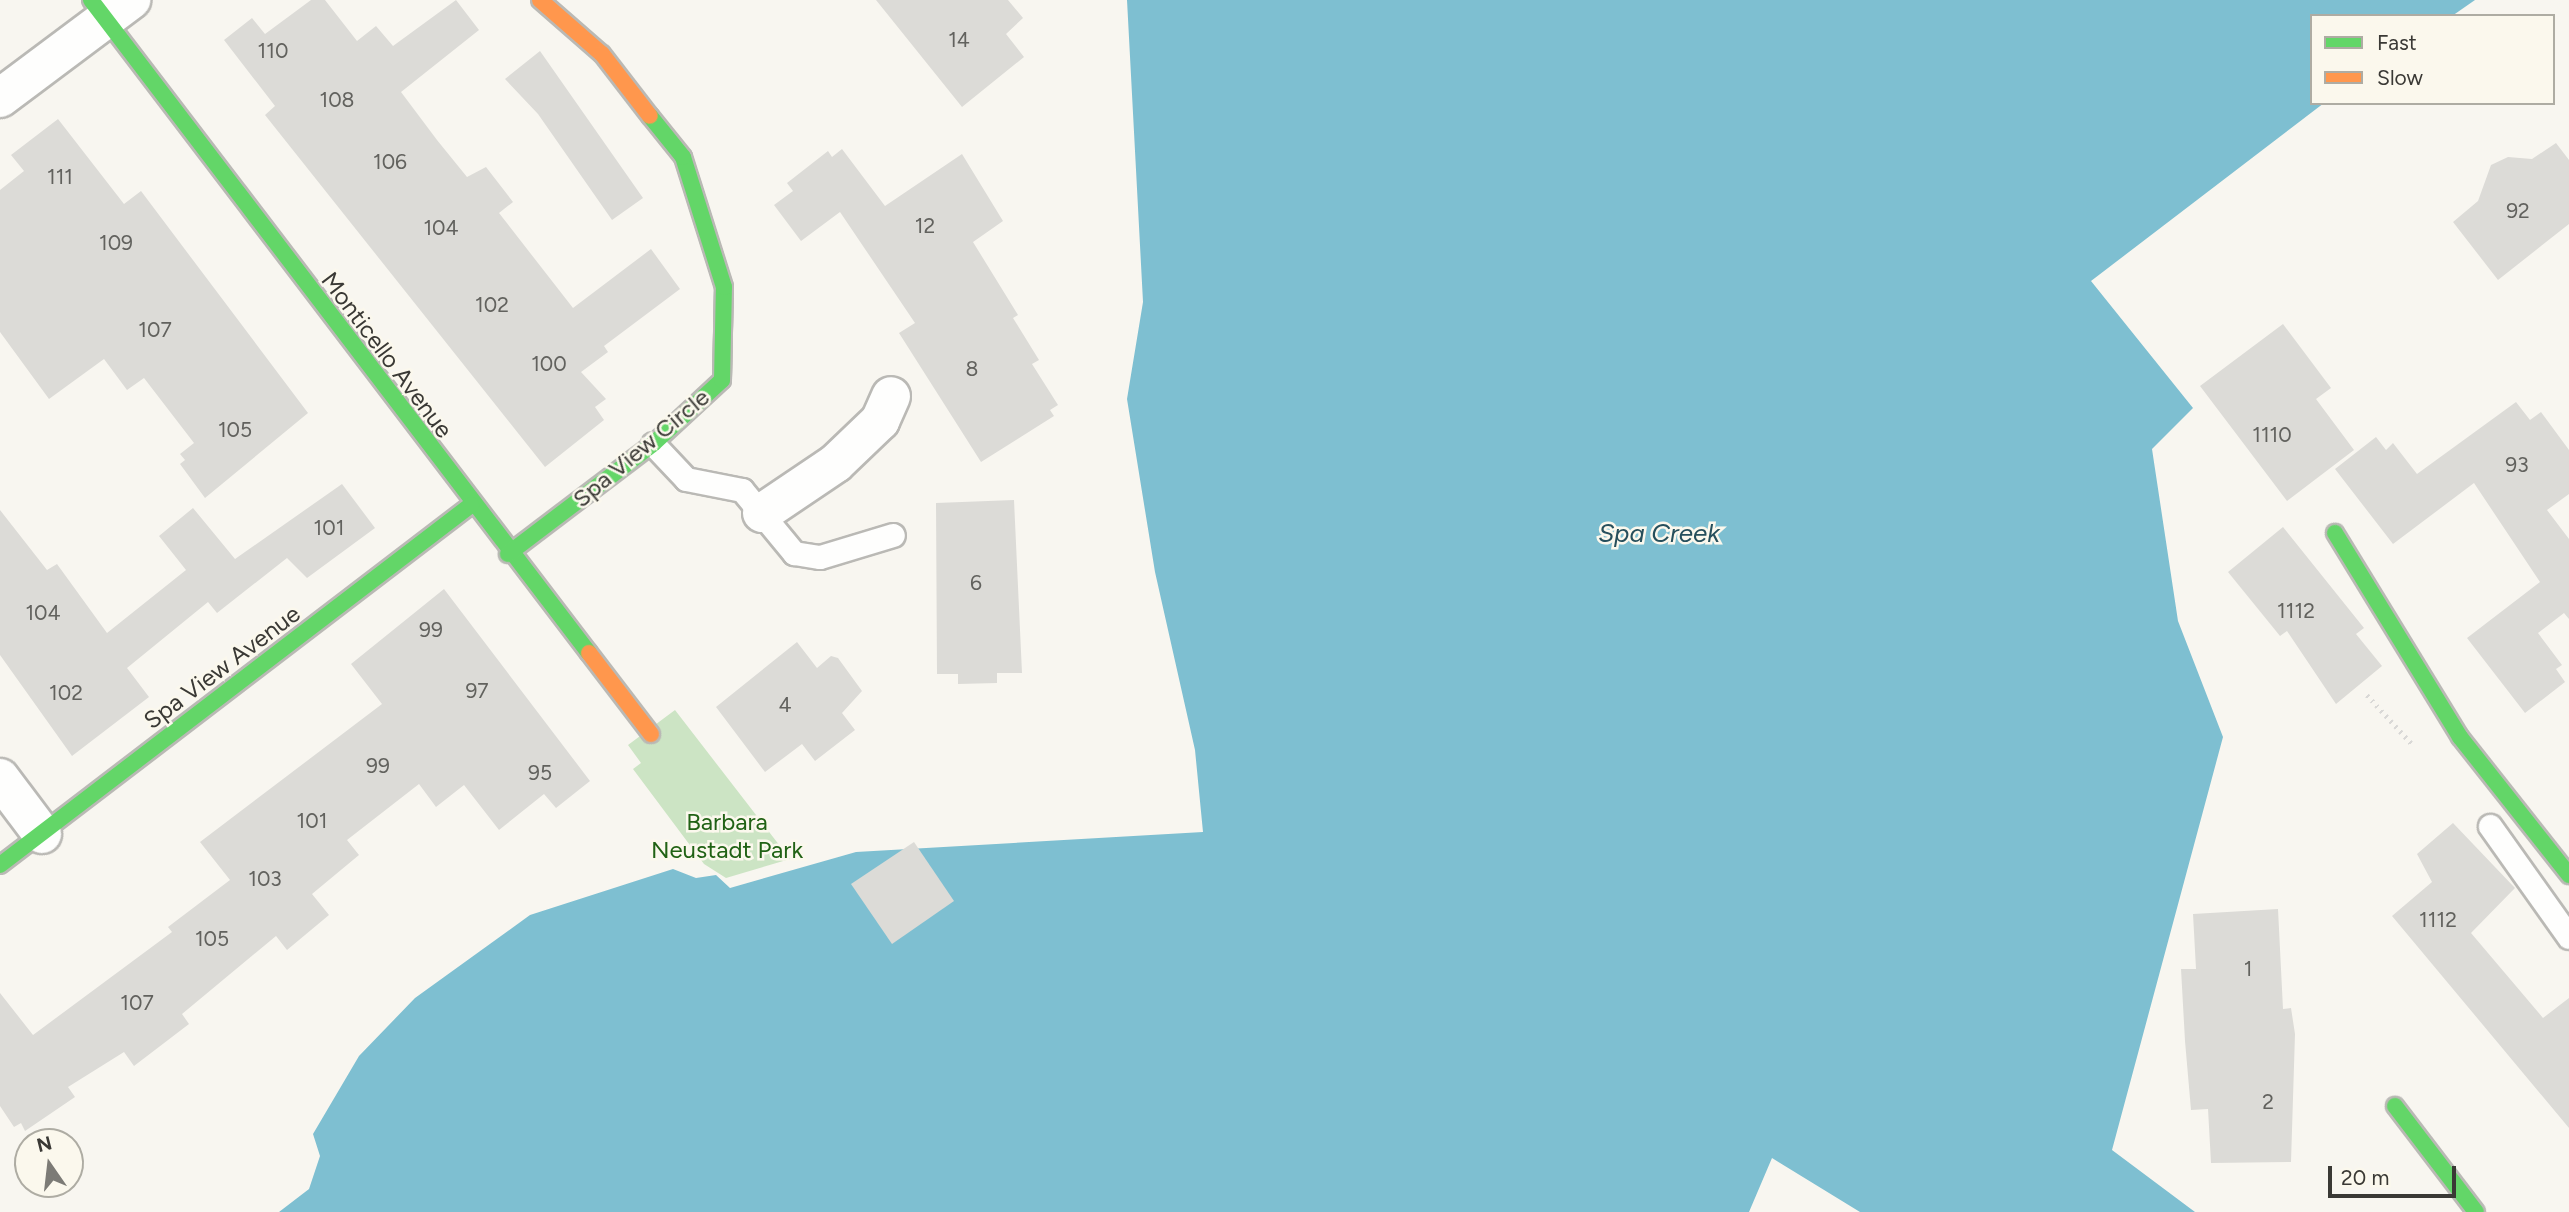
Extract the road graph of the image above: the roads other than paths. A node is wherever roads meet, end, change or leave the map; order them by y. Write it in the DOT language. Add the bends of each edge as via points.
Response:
graph roads {
  1 [pos="540,0"];
  2 [pos="109,6"];
  3 [pos="0,98"];
  4 [pos="891,396"];
  5 [pos="653,444"];
  6 [pos="471,505"];
  7 [pos="762,513"];
  8 [pos="2335,533"];
  9 [pos="893,535"];
  10 [pos="508,554"];
  11 [pos="651,734"];
  12 [pos="0,778"];
  13 [pos="2490,826"];
  14 [pos="43,834"];
  15 [pos="0,865"];
  16 [pos="2569,875"];
  17 [pos="2569,937"];
  18 [pos="2395,1106"];
  19 [pos="2476,1212"];
  1 -- 5 [label="street, Spa View Circle" via="601,54 683,157 708,223 724,287 722,380"];
  2 -- 3 [label="street"];
  2 -- 6 [label="street, Monticello Avenue"];
  4 -- 7 [label="street" via="880,421 836,463"];
  5 -- 7 [label="lane" via="686,479 742,490"];
  5 -- 10 [label="street, Spa View Circle"];
  6 -- 10 [label="street, Monticello Avenue"];
  6 -- 14 [label="street, Spa View Avenue"];
  7 -- 9 [label="lane" via="794,553 820,557"];
  8 -- 16 [label="street" via="2460,737"];
  10 -- 11 [label="street, Monticello Avenue"];
  12 -- 14 [label="street"];
  13 -- 17 [label="lane"];
  14 -- 15 [label="street, Spa View Avenue"];
  18 -- 19 [label="street"];
}
